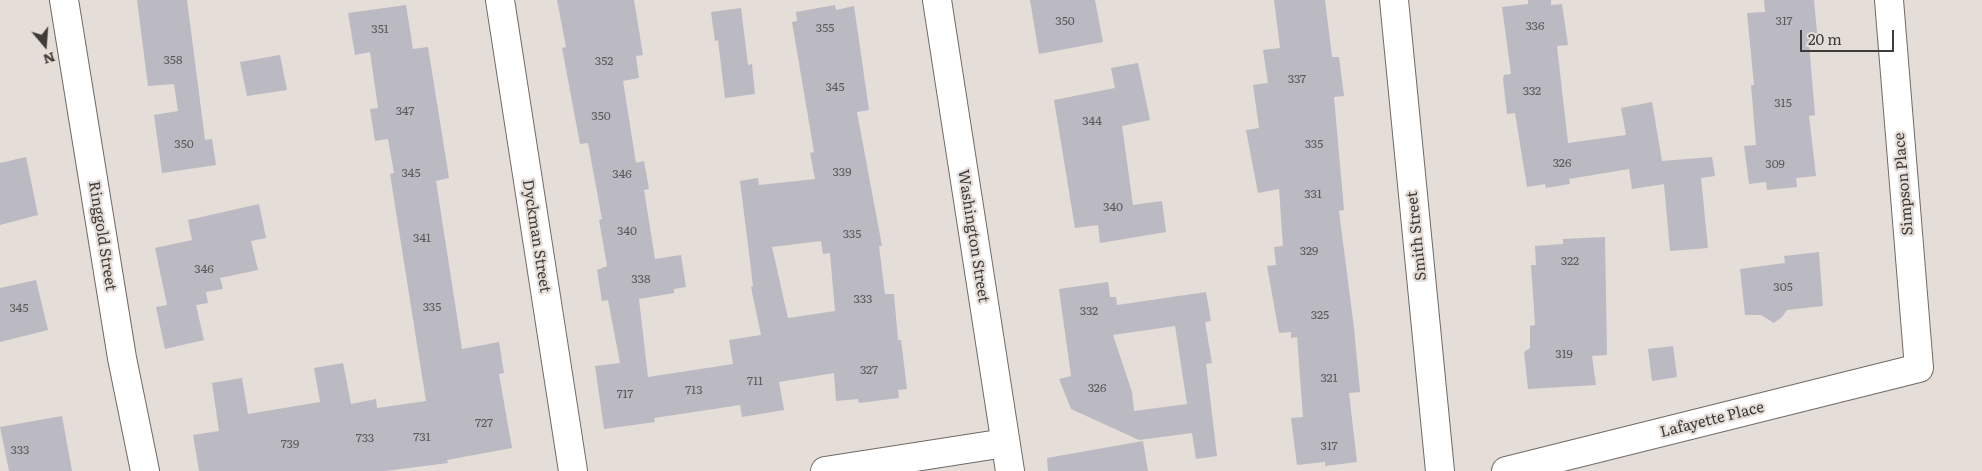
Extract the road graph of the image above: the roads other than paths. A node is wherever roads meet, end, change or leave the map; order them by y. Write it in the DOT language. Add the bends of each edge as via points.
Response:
graph roads {
  1 [pos="64,0"];
  2 [pos="500,0"];
  3 [pos="937,0"];
  4 [pos="1394,0"];
  5 [pos="1888,0"];
  6 [pos="1919,368"];
  7 [pos="1005,443"];
  8 [pos="145,471"];
  9 [pos="573,471"];
  10 [pos="825,471"];
  11 [pos="1010,471"];
  12 [pos="1440,471"];
  13 [pos="1506,471"];
  1 -- 8 [label="street, Ringgold Street" via="122,358"];
  2 -- 9 [label="street, Dyckman Street"];
  3 -- 7 [label="street, Washington Street"];
  4 -- 12 [label="street, Smith Street"];
  5 -- 6 [label="street, Simpson Place"];
  6 -- 13 [label="street, Lafayette Place"];
  7 -- 10 [label="street"];
  7 -- 11 [label="street, Washington Street"];
}
